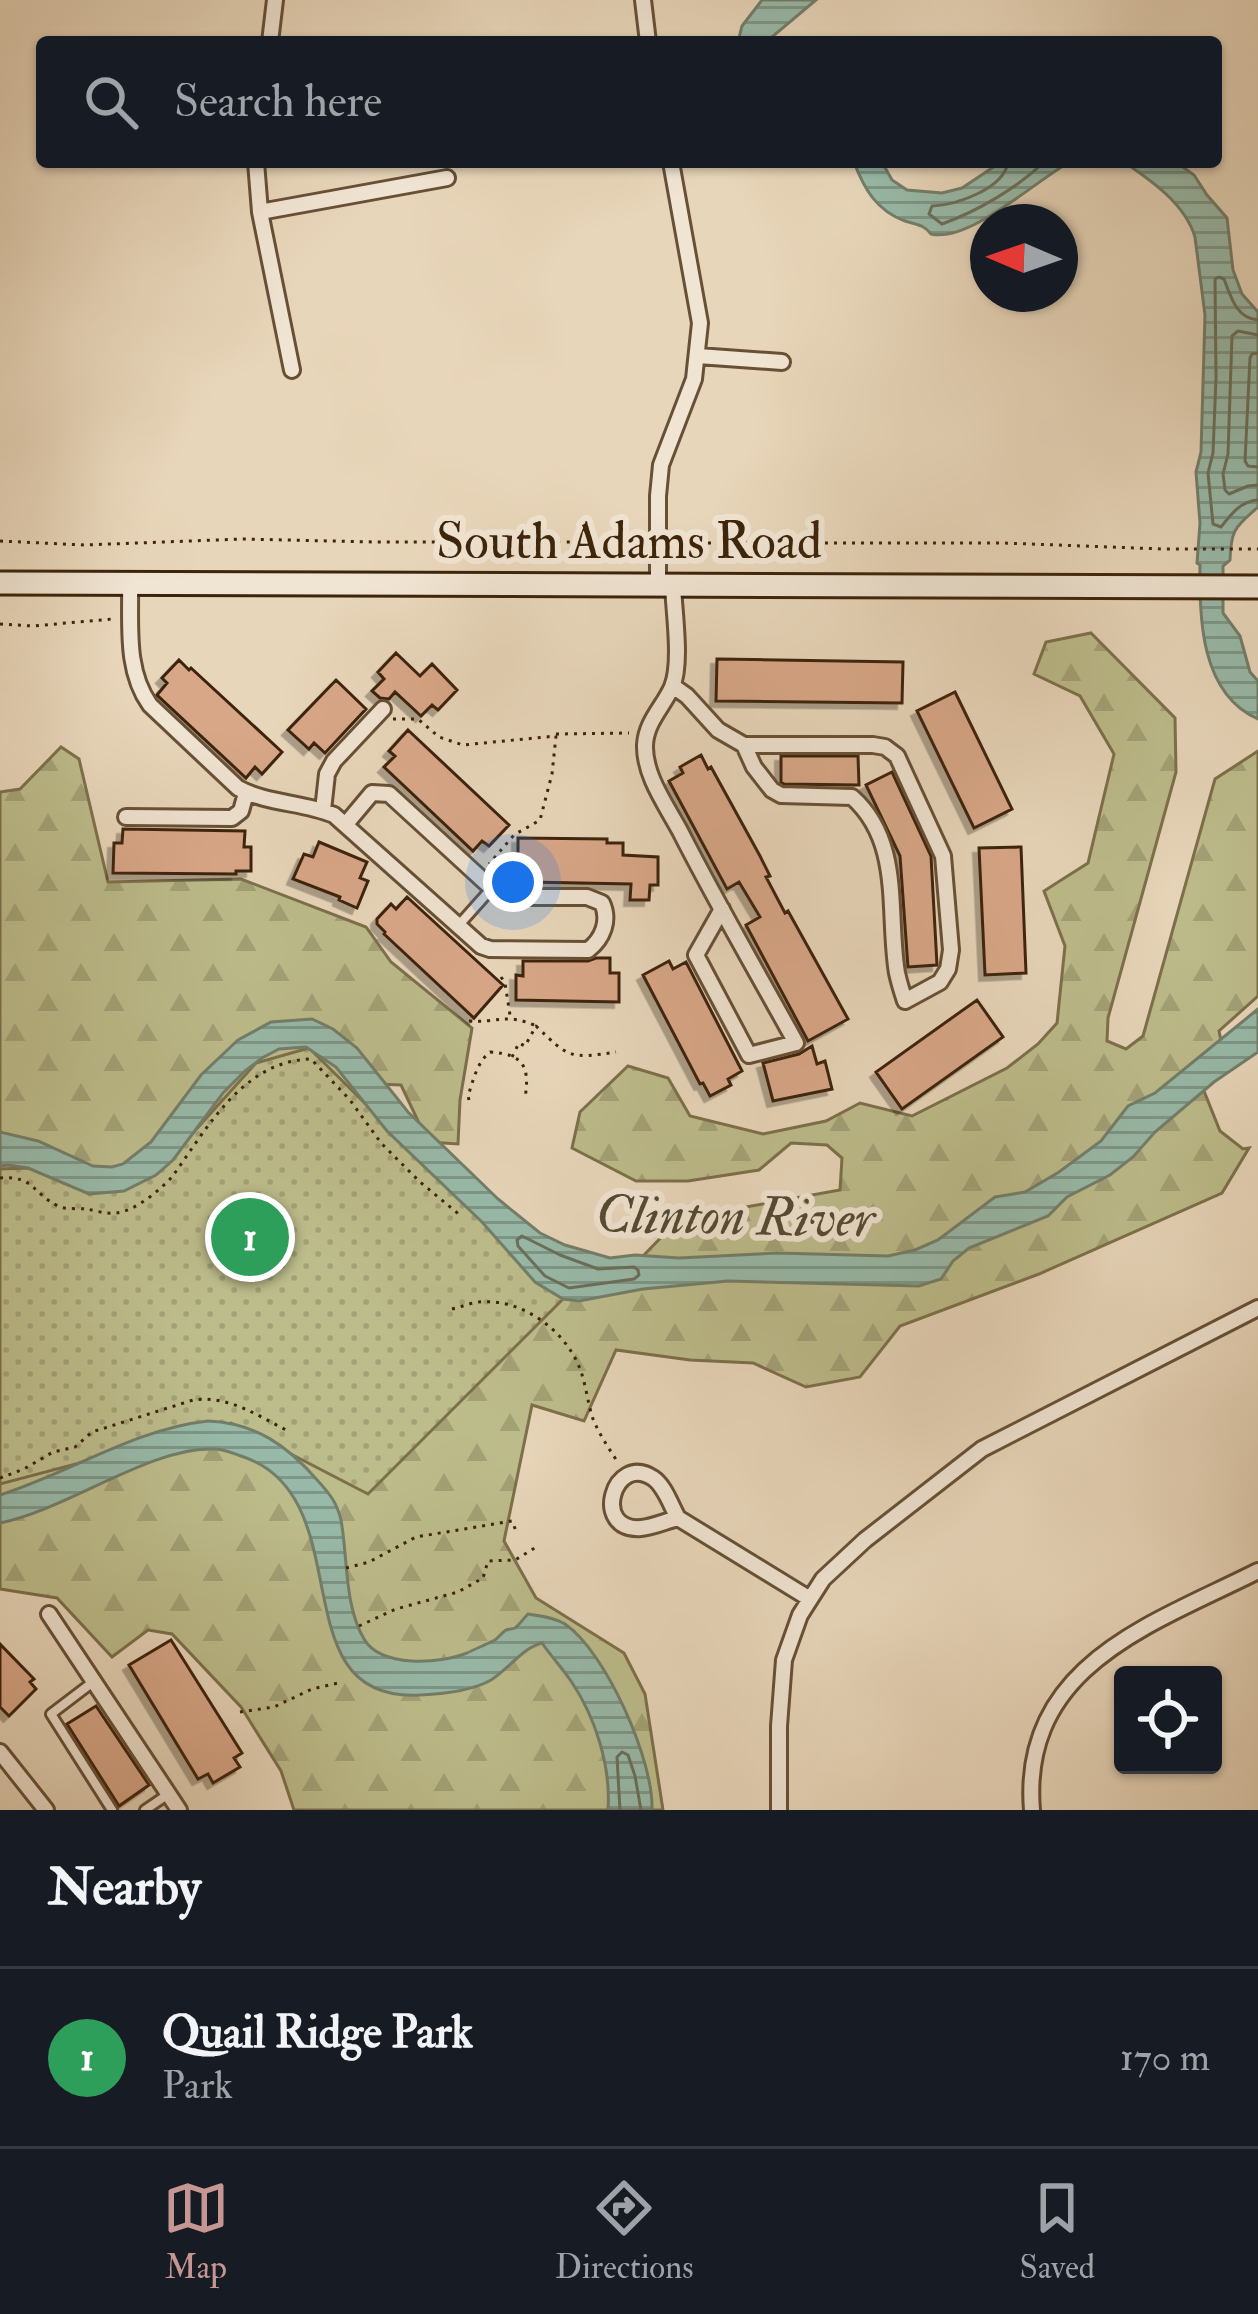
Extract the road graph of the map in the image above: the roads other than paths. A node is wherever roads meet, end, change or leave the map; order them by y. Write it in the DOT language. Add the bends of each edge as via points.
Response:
graph roads {
  1 [pos="275,0"];
  2 [pos="643,0"];
  3 [pos="271,36"];
  4 [pos="647,36"];
  5 [pos="256,168"];
  6 [pos="671,168"];
  7 [pos="447,178"];
  8 [pos="260,212"];
  9 [pos="698,356"];
  10 [pos="782,362"];
  11 [pos="292,370"];
  12 [pos="0,584"];
  13 [pos="130,584"];
  14 [pos="666,585"];
  15 [pos="1258,587"];
  16 [pos="673,686"];
  17 [pos="378,713"];
  18 [pos="744,745"];
  19 [pos="246,793"];
  20 [pos="323,810"];
  21 [pos="127,818"];
  22 [pos="346,824"];
  23 [pos="491,889"];
  24 [pos="722,909"];
  25 [pos="458,927"];
  26 [pos="1258,1308"];
  27 [pos="678,1518"];
  28 [pos="1258,1570"];
  29 [pos="810,1599"];
  30 [pos="49,1614"];
  31 [pos="93,1682"];
  32 [pos="0,1752"];
  33 [pos="168,1795"];
  34 [pos="46,1810"];
  35 [pos="112,1810"];
  36 [pos="145,1810"];
  37 [pos="179,1810"];
  38 [pos="779,1810"];
  39 [pos="1032,1810"];
  1 -- 3 [label="street"];
  2 -- 4 [label="street"];
  5 -- 8 [label="street"];
  6 -- 9 [label="street" via="700,322"];
  7 -- 8 [label="street"];
  8 -- 11 [label="street"];
  9 -- 10 [label="street"];
  9 -- 14 [label="street" via="661,465 657,542"];
  12 -- 13 [label="main road, South Adams Road"];
  13 -- 14 [label="main road, South Adams Road"];
  13 -- 19 [label="street" via="142,694"];
  14 -- 15 [label="main road, South Adams Road"];
  14 -- 16 [label="street"];
  16 -- 18 [label="street"];
  16 -- 24 [label="street" via="647,733 646,761"];
  17 -- 20 [label="street" via="334,760"];
  18 -- 18 [label="street" via="781,795 852,797 863,807 889,865 905,1001 940,982 951,950 943,856 897,756 873,745"];
  19 -- 20 [label="street"];
  19 -- 21 [label="street" via="232,818"];
  20 -- 22 [label="street"];
  22 -- 23 [label="street" via="372,793 389,794"];
  22 -- 25 [label="street"];
  23 -- 25 [label="lane"];
  23 -- 25 [label="street" via="506,897 596,899 605,910 602,934 588,950 490,949"];
  24 -- 24 [label="street" via="732,928 796,1042 749,1055 696,955"];
  26 -- 29 [label="street" via="982,1449 842,1559"];
  27 -- 27 [label="street" via="626,1526 612,1496 623,1479 655,1479"];
  27 -- 29 [label="street"];
  28 -- 39 [label="street" via="1124,1638 1084,1668 1046,1725"];
  29 -- 38 [label="street" via="780,1679"];
  30 -- 31 [label="street"];
  31 -- 33 [label="street"];
  31 -- 35 [label="lane" via="50,1714"];
  32 -- 34 [label="street"];
  33 -- 36 [label="lane"];
  33 -- 37 [label="street"];
}
